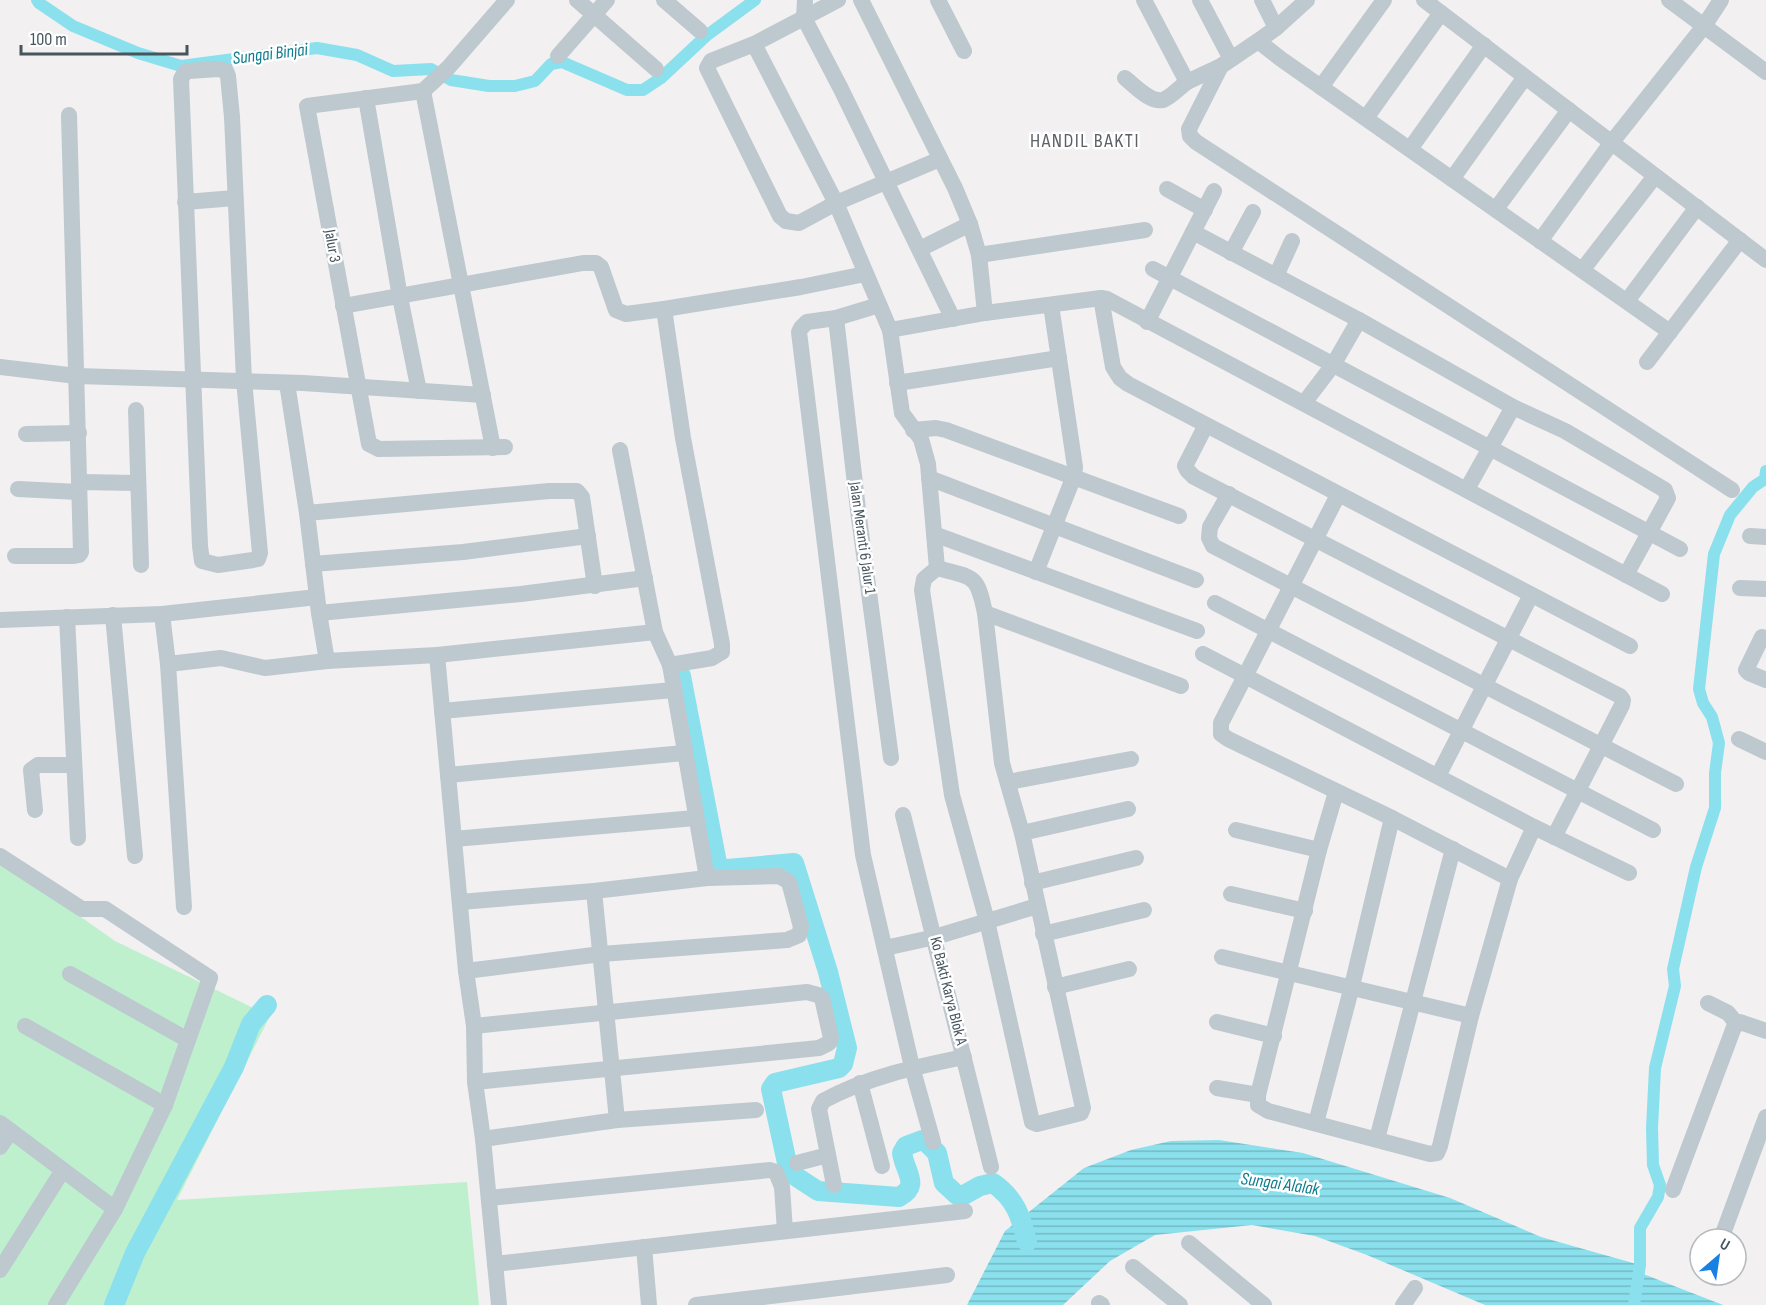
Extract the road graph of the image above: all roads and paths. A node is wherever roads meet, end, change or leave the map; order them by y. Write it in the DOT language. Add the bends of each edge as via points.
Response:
graph roads {
  1 [pos="507,0"];
  2 [pos="577,0"];
  3 [pos="607,0"];
  4 [pos="664,0"];
  5 [pos="805,0"];
  6 [pos="838,0"];
  7 [pos="861,0"];
  8 [pos="938,0"];
  9 [pos="1144,0"];
  10 [pos="1200,0"];
  11 [pos="1262,0"];
  12 [pos="1307,0"];
  13 [pos="1384,0"];
  14 [pos="1424,0"];
  15 [pos="1669,0"];
  16 [pos="1721,0"];
  17 [pos="1441,13"];
  18 [pos="594,15"];
  19 [pos="804,18"];
  20 [pos="1704,26"];
  21 [pos="1276,28"];
  22 [pos="700,31"];
  23 [pos="1258,40"];
  24 [pos="754,44"];
  25 [pos="1484,45"];
  26 [pos="964,51"];
  27 [pos="558,56"];
  28 [pos="1226,62"];
  29 [pos="656,69"];
  30 [pos="1766,72"];
  31 [pos="1526,77"];
  32 [pos="1125,78"];
  33 [pos="434,81"];
  34 [pos="1187,82"];
  35 [pos="1321,87"];
  36 [pos="366,98"];
  37 [pos="1569,110"];
  38 [pos="69,115"];
  39 [pos="1366,118"];
  40 [pos="1612,142"];
  41 [pos="1410,149"];
  42 [pos="940,159"];
  43 [pos="1654,176"];
  44 [pos="1452,179"];
  45 [pos="885,182"];
  46 [pos="1167,189"];
  47 [pos="1214,191"];
  48 [pos="235,198"];
  49 [pos="185,202"];
  50 [pos="836,203"];
  51 [pos="1697,207"];
  52 [pos="1496,209"];
  53 [pos="1205,210"];
  54 [pos="1253,212"];
  55 [pos="970,224"];
  56 [pos="1145,230"];
  57 [pos="1193,232"];
  58 [pos="1740,240"];
  59 [pos="1292,241"];
  60 [pos="1540,241"];
  61 [pos="920,249"];
  62 [pos="1231,253"];
  63 [pos="979,255"];
  64 [pos="1766,260"];
  65 [pos="1153,269"];
  66 [pos="1583,269"];
  67 [pos="865,274"];
  68 [pos="1276,276"];
  69 [pos="1170,278"];
  70 [pos="461,284"];
  71 [pos="400,297"];
  72 [pos="1101,298"];
  73 [pos="1627,301"];
  74 [pos="879,305"];
  75 [pos="1051,305"];
  76 [pos="343,306"];
  77 [pos="664,309"];
  78 [pos="985,313"];
  79 [pos="836,318"];
  80 [pos="953,319"];
  81 [pos="1359,320"];
  82 [pos="1147,322"];
  83 [pos="890,330"];
  84 [pos="1670,332"];
  85 [pos="1059,358"];
  86 [pos="1647,362"];
  87 [pos="1333,365"];
  88 [pos="0,367"];
  89 [pos="77,376"];
  90 [pos="192,379"];
  91 [pos="244,380"];
  92 [pos="287,383"];
  93 [pos="897,383"];
  94 [pos="360,386"];
  95 [pos="419,391"];
  96 [pos="483,395"];
  97 [pos="1304,403"];
  98 [pos="1513,406"];
  99 [pos="136,410"];
  100 [pos="1206,425"];
  101 [pos="913,429"];
  102 [pos="79,433"];
  103 [pos="26,434"];
  104 [pos="1491,447"];
  105 [pos="620,450"];
  106 [pos="1074,476"];
  107 [pos="929,478"];
  108 [pos="137,483"];
  109 [pos="79,487"];
  110 [pos="18,489"];
  111 [pos="1467,489"];
  112 [pos="1732,490"];
  113 [pos="1230,494"];
  114 [pos="1338,495"];
  115 [pos="307,513"];
  116 [pos="1179,516"];
  117 [pos="1055,524"];
  118 [pos="1651,532"];
  119 [pos="934,534"];
  120 [pos="588,537"];
  121 [pos="1315,539"];
  122 [pos="1680,549"];
  123 [pos="15,556"];
  124 [pos="313,564"];
  125 [pos="141,565"];
  126 [pos="937,568"];
  127 [pos="1036,572"];
  128 [pos="1626,575"];
  129 [pos="645,578"];
  130 [pos="1196,580"];
  131 [pos="595,586"];
  132 [pos="1291,587"];
  133 [pos="1740,588"];
  134 [pos="1766,589"];
  135 [pos="1662,594"];
  136 [pos="1531,595"];
  137 [pos="1215,603"];
  138 [pos="318,605"];
  139 [pos="984,613"];
  140 [pos="162,614"];
  141 [pos="113,615"];
  142 [pos="67,617"];
  143 [pos="0,620"];
  144 [pos="1197,631"];
  145 [pos="1269,631"];
  146 [pos="655,632"];
  147 [pos="1762,636"];
  148 [pos="1508,640"];
  149 [pos="1630,645"];
  150 [pos="1203,654"];
  151 [pos="437,655"];
  152 [pos="327,661"];
  153 [pos="168,664"];
  154 [pos="670,665"];
  155 [pos="1246,676"];
  156 [pos="1766,680"];
  157 [pos="1485,684"];
  158 [pos="1181,686"];
  159 [pos="672,690"];
  160 [pos="442,711"];
  161 [pos="1461,730"];
  162 [pos="1739,739"];
  163 [pos="1602,746"];
  164 [pos="1766,752"];
  165 [pos="684,753"];
  166 [pos="891,758"];
  167 [pos="1131,759"];
  168 [pos="74,765"];
  169 [pos="448,775"];
  170 [pos="1438,776"];
  171 [pos="1008,782"];
  172 [pos="1676,784"];
  173 [pos="1336,792"];
  174 [pos="1579,792"];
  175 [pos="1128,809"];
  176 [pos="35,810"];
  177 [pos="903,815"];
  178 [pos="695,818"];
  179 [pos="1392,818"];
  180 [pos="1534,827"];
  181 [pos="1236,830"];
  182 [pos="1653,830"];
  183 [pos="1022,832"];
  184 [pos="1554,837"];
  185 [pos="78,838"];
  186 [pos="454,839"];
  187 [pos="1453,849"];
  188 [pos="1319,850"];
  189 [pos="0,856"];
  190 [pos="135,856"];
  191 [pos="1136,858"];
  192 [pos="1629,873"];
  193 [pos="707,878"];
  194 [pos="1510,879"];
  195 [pos="1032,883"];
  196 [pos="594,891"];
  197 [pos="1231,894"];
  198 [pos="460,902"];
  199 [pos="1037,906"];
  200 [pos="184,907"];
  201 [pos="1144,910"];
  202 [pos="1305,911"];
  203 [pos="987,921"];
  204 [pos="1043,934"];
  205 [pos="934,937"];
  206 [pos="885,948"];
  207 [pos="601,954"];
  208 [pos="1222,957"];
  209 [pos="1129,969"];
  210 [pos="466,971"];
  211 [pos="1290,972"];
  212 [pos="70,974"];
  213 [pos="1352,986"];
  214 [pos="1055,987"];
  215 [pos="1412,1001"];
  216 [pos="1708,1003"];
  217 [pos="607,1012"];
  218 [pos="1471,1016"];
  219 [pos="1217,1022"];
  220 [pos="1737,1024"];
  221 [pos="25,1026"];
  222 [pos="474,1026"];
  223 [pos="1766,1031"];
  224 [pos="1274,1036"];
  225 [pos="188,1040"];
  226 [pos="964,1057"];
  227 [pos="912,1067"];
  228 [pos="614,1069"];
  229 [pos="475,1082"];
  230 [pos="861,1083"];
  231 [pos="1217,1088"];
  232 [pos="1258,1095"];
  233 [pos="165,1105"];
  234 [pos="756,1110"];
  235 [pos="1766,1117"];
  236 [pos="617,1120"];
  237 [pos="1316,1123"];
  238 [pos="5,1127"];
  239 [pos="483,1139"];
  240 [pos="1377,1139"];
  241 [pos="933,1142"];
  242 [pos="0,1147"];
  243 [pos="828,1155"];
  244 [pos="797,1163"];
  245 [pos="882,1166"];
  246 [pos="991,1167"];
  247 [pos="63,1170"];
  248 [pos="834,1185"];
  249 [pos="1672,1190"];
  250 [pos="489,1197"];
  251 [pos="115,1209"];
  252 [pos="965,1211"];
  253 [pos="1725,1227"];
  254 [pos="785,1231"];
  255 [pos="1189,1243"];
  256 [pos="644,1247"];
  257 [pos="495,1264"];
  258 [pos="1133,1267"];
  259 [pos="0,1270"];
  260 [pos="947,1275"];
  261 [pos="1416,1288"];
  262 [pos="56,1305"];
  263 [pos="499,1305"];
  264 [pos="649,1305"];
  265 [pos="696,1305"];
  266 [pos="1180,1305"];
  267 [pos="1264,1305"];
  268 [pos="1403,1305"];
  1 -- 33 [label="street"];
  2 -- 18 [label="street"];
  3 -- 18 [label="street"];
  4 -- 22 [label="street"];
  5 -- 19 [label="street"];
  6 -- 19 [label="street"];
  7 -- 42 [label="street"];
  8 -- 26 [label="street"];
  9 -- 34 [label="street"];
  10 -- 28 [label="street"];
  11 -- 21 [label="street"];
  12 -- 21 [label="street"];
  13 -- 35 [label="street"];
  14 -- 17 [label="street"];
  15 -- 20 [label="street"];
  16 -- 20 [label="street"];
  17 -- 25 [label="street"];
  17 -- 39 [label="street"];
  18 -- 27 [label="street"];
  18 -- 29 [label="street"];
  19 -- 24 [label="street"];
  19 -- 45 [label="street" via="842,88"];
  20 -- 30 [label="street"];
  20 -- 40 [label="street"];
  21 -- 23 [label="street"];
  23 -- 28 [label="street"];
  23 -- 35 [label="street"];
  24 -- 50 [label="street"];
  24 -- 50 [label="street" via="711,60 707,68 780,216 799,223"];
  25 -- 31 [label="street"];
  25 -- 41 [label="street"];
  28 -- 34 [label="street"];
  28 -- 112 [label="street" via="1189,129 1196,142"];
  31 -- 37 [label="street"];
  31 -- 44 [label="street"];
  32 -- 34 [label="street" via="1156,100 1163,100"];
  33 -- 36 [label="street"];
  33 -- 70 [label="street"];
  35 -- 39 [label="street"];
  36 -- 71 [label="street"];
  36 -- 76 [label="street, Jalur 3" via="307,106"];
  37 -- 40 [label="street"];
  37 -- 52 [label="street"];
  38 -- 89 [label="street"];
  39 -- 41 [label="street"];
  40 -- 43 [label="street"];
  40 -- 60 [label="street"];
  41 -- 44 [label="street"];
  42 -- 45 [label="street"];
  42 -- 55 [label="street"];
  43 -- 51 [label="street"];
  43 -- 66 [label="street"];
  44 -- 52 [label="street"];
  45 -- 50 [label="street"];
  45 -- 61 [label="street"];
  46 -- 53 [label="street"];
  47 -- 53 [label="street"];
  48 -- 49 [label="street"];
  48 -- 49 [label="street" via="228,76 218,69 189,71 181,79"];
  48 -- 91 [label="street"];
  49 -- 90 [label="street"];
  50 -- 67 [label="street"];
  51 -- 58 [label="street"];
  51 -- 73 [label="street"];
  52 -- 60 [label="street"];
  53 -- 57 [label="street"];
  54 -- 62 [label="street"];
  55 -- 61 [label="street"];
  55 -- 63 [label="street"];
  56 -- 63 [label="street"];
  57 -- 62 [label="street"];
  57 -- 69 [label="street"];
  58 -- 64 [label="street"];
  58 -- 84 [label="street"];
  59 -- 68 [label="street"];
  60 -- 66 [label="street"];
  61 -- 80 [label="street"];
  62 -- 68 [label="street"];
  63 -- 78 [label="street"];
  65 -- 69 [label="street"];
  66 -- 73 [label="street"];
  67 -- 74 [label="street"];
  67 -- 77 [label="street"];
  68 -- 81 [label="street"];
  69 -- 82 [label="street"];
  69 -- 87 [label="street"];
  70 -- 71 [label="street"];
  70 -- 77 [label="street" via="596,263 605,274 616,310 626,314"];
  70 -- 96 [label="street"];
  71 -- 76 [label="street"];
  71 -- 95 [label="street"];
  72 -- 75 [label="street"];
  72 -- 82 [label="street"];
  72 -- 100 [label="street" via="1116,373 1128,384"];
  73 -- 84 [label="street"];
  74 -- 79 [label="street"];
  74 -- 83 [label="street"];
  75 -- 78 [label="street"];
  75 -- 85 [label="street"];
  76 -- 94 [label="street, Jalur 3"];
  77 -- 154 [label="street" via="683,438 723,644 718,656"];
  78 -- 80 [label="street"];
  79 -- 166 [label="street, Jalan Meranti 6 Jalur 1"];
  79 -- 206 [label="street" via="807,322 799,333 863,855"];
  80 -- 83 [label="street"];
  81 -- 87 [label="street"];
  81 -- 98 [label="street"];
  82 -- 97 [label="street"];
  83 -- 93 [label="street"];
  84 -- 86 [label="street"];
  85 -- 93 [label="street"];
  85 -- 106 [label="street"];
  87 -- 97 [label="street"];
  87 -- 104 [label="street"];
  88 -- 89 [label="street"];
  89 -- 90 [label="street"];
  89 -- 102 [label="street"];
  90 -- 91 [label="street"];
  90 -- 91 [label="street" via="202,561 218,565 253,560 260,554"];
  91 -- 92 [label="street"];
  92 -- 94 [label="street"];
  92 -- 115 [label="street"];
  93 -- 101 [label="street" via="902,413"];
  94 -- 95 [label="street"];
  94 -- 96 [label="street, Jalur 3" via="367,438 369,444 379,449 499,448"];
  95 -- 96 [label="street"];
  97 -- 111 [label="street"];
  98 -- 104 [label="street"];
  98 -- 118 [label="street" via="1565,431 1665,490 1668,498"];
  99 -- 108 [label="street"];
  100 -- 113 [label="street" via="1185,466 1194,477"];
  100 -- 114 [label="street"];
  101 -- 106 [label="street" via="946,430"];
  101 -- 107 [label="street" via="924,446"];
  102 -- 103 [label="street"];
  102 -- 109 [label="street"];
  104 -- 111 [label="street"];
  104 -- 118 [label="street"];
  105 -- 129 [label="street"];
  106 -- 116 [label="street"];
  106 -- 117 [label="street"];
  107 -- 117 [label="street"];
  107 -- 119 [label="street"];
  108 -- 109 [label="street"];
  108 -- 125 [label="street"];
  109 -- 110 [label="street"];
  109 -- 123 [label="street" via="80,554"];
  111 -- 128 [label="street"];
  113 -- 121 [label="street"];
  113 -- 132 [label="street" via="1210,527 1213,546"];
  114 -- 121 [label="street"];
  114 -- 136 [label="street"];
  115 -- 120 [label="street" via="577,491 582,497"];
  115 -- 124 [label="street"];
  117 -- 127 [label="street"];
  117 -- 130 [label="street"];
  118 -- 122 [label="street"];
  118 -- 128 [label="street"];
  119 -- 126 [label="street"];
  119 -- 127 [label="street"];
  120 -- 124 [label="street"];
  120 -- 131 [label="street"];
  121 -- 132 [label="street"];
  121 -- 148 [label="street"];
  124 -- 138 [label="street"];
  126 -- 139 [label="street" via="965,575 978,584"];
  126 -- 203 [label="street" via="924,579 922,590 952,795"];
  127 -- 144 [label="street"];
  128 -- 135 [label="street"];
  129 -- 131 [label="street"];
  129 -- 146 [label="street"];
  131 -- 138 [label="street"];
  132 -- 145 [label="street"];
  132 -- 157 [label="street"];
  133 -- 134 [label="street"];
  136 -- 148 [label="street"];
  136 -- 149 [label="street"];
  137 -- 145 [label="street"];
  138 -- 140 [label="street"];
  138 -- 152 [label="street"];
  139 -- 158 [label="street"];
  139 -- 171 [label="street" via="1002,763"];
  140 -- 141 [label="street"];
  140 -- 153 [label="street"];
  141 -- 142 [label="street"];
  141 -- 190 [label="street"];
  142 -- 143 [label="street"];
  142 -- 168 [label="street"];
  145 -- 155 [label="street"];
  145 -- 161 [label="street"];
  146 -- 151 [label="street"];
  146 -- 154 [label="street"];
  147 -- 156 [label="street" via="1746,670"];
  148 -- 157 [label="street"];
  148 -- 163 [label="street" via="1620,696 1622,705"];
  150 -- 155 [label="street"];
  151 -- 152 [label="street"];
  151 -- 160 [label="street"];
  152 -- 153 [label="street" via="265,668 221,658"];
  153 -- 200 [label="street"];
  154 -- 159 [label="street"];
  155 -- 170 [label="street"];
  155 -- 173 [label="street" via="1221,723 1221,734"];
  157 -- 161 [label="street"];
  157 -- 163 [label="street"];
  159 -- 160 [label="street"];
  159 -- 165 [label="street"];
  160 -- 169 [label="street"];
  161 -- 170 [label="street"];
  161 -- 174 [label="street"];
  162 -- 164 [label="street"];
  163 -- 172 [label="street"];
  163 -- 174 [label="street"];
  165 -- 169 [label="street"];
  165 -- 178 [label="street"];
  167 -- 171 [label="street"];
  168 -- 176 [label="street" via="38,765 31,770"];
  168 -- 185 [label="street"];
  169 -- 186 [label="street"];
  170 -- 180 [label="street"];
  171 -- 183 [label="street"];
  173 -- 179 [label="street"];
  173 -- 188 [label="street"];
  174 -- 182 [label="street"];
  174 -- 184 [label="street"];
  175 -- 183 [label="street"];
  177 -- 205 [label="street, Ko Bakti Karya Blok A"];
  178 -- 186 [label="street"];
  178 -- 193 [label="street"];
  179 -- 187 [label="street"];
  179 -- 213 [label="street"];
  180 -- 184 [label="street"];
  180 -- 194 [label="street"];
  181 -- 188 [label="street"];
  183 -- 195 [label="street"];
  184 -- 192 [label="street"];
  186 -- 198 [label="street"];
  187 -- 194 [label="street"];
  187 -- 215 [label="street"];
  188 -- 202 [label="street"];
  189 -- 225 [label="street" via="82,909 105,909 210,978"];
  191 -- 195 [label="street"];
  193 -- 196 [label="street"];
  193 -- 207 [label="street" via="786,879 801,927 799,935 787,940"];
  194 -- 218 [label="street"];
  195 -- 199 [label="street"];
  196 -- 198 [label="street"];
  196 -- 207 [label="street"];
  197 -- 202 [label="street"];
  198 -- 210 [label="street"];
  199 -- 203 [label="street"];
  199 -- 204 [label="street"];
  201 -- 204 [label="street"];
  202 -- 211 [label="street"];
  203 -- 205 [label="street"];
  203 -- 214 [label="street" via="1035,1124 1083,1110"];
  204 -- 214 [label="street"];
  205 -- 206 [label="street"];
  205 -- 226 [label="street, Ko Bakti Karya Blok A"];
  206 -- 227 [label="street"];
  207 -- 210 [label="street"];
  207 -- 217 [label="street"];
  208 -- 211 [label="street"];
  209 -- 214 [label="street"];
  210 -- 222 [label="street"];
  211 -- 213 [label="street"];
  211 -- 224 [label="street"];
  212 -- 225 [label="street"];
  213 -- 215 [label="street"];
  213 -- 237 [label="street"];
  215 -- 218 [label="street"];
  215 -- 240 [label="street"];
  216 -- 220 [label="street" via="1728,1013"];
  217 -- 222 [label="street"];
  217 -- 228 [label="street"];
  217 -- 228 [label="street" via="807,993 822,998 831,1038 819,1048"];
  218 -- 240 [label="street" via="1438,1152 1430,1154"];
  219 -- 224 [label="street"];
  220 -- 223 [label="street"];
  220 -- 249 [label="street"];
  221 -- 233 [label="street"];
  222 -- 229 [label="street"];
  224 -- 232 [label="street"];
  225 -- 233 [label="street"];
  226 -- 227 [label="street"];
  226 -- 246 [label="street, Ko Bakti Karya Blok A"];
  227 -- 230 [label="street"];
  227 -- 241 [label="street"];
  228 -- 229 [label="street"];
  228 -- 236 [label="street"];
  229 -- 239 [label="street"];
  230 -- 243 [label="street" via="819,1104"];
  230 -- 245 [label="street"];
  231 -- 232 [label="street"];
  232 -- 237 [label="street" via="1258,1105 1268,1111"];
  233 -- 251 [label="street"];
  234 -- 236 [label="street"];
  235 -- 253 [label="street"];
  236 -- 239 [label="street"];
  237 -- 240 [label="street"];
  238 -- 242 [label="street"];
  238 -- 247 [label="street"];
  239 -- 250 [label="street"];
  243 -- 244 [label="street"];
  243 -- 248 [label="street"];
  247 -- 251 [label="street"];
  247 -- 259 [label="street"];
  250 -- 254 [label="street" via="770,1170 776,1172 782,1187"];
  250 -- 257 [label="street"];
  251 -- 262 [label="street"];
  252 -- 254 [label="street"];
  254 -- 256 [label="street"];
  255 -- 267 [label="street"];
  256 -- 257 [label="street"];
  256 -- 264 [label="street"];
  257 -- 263 [label="street"];
  258 -- 266 [label="street"];
  260 -- 265 [label="street"];
  261 -- 268 [label="street"];
}
